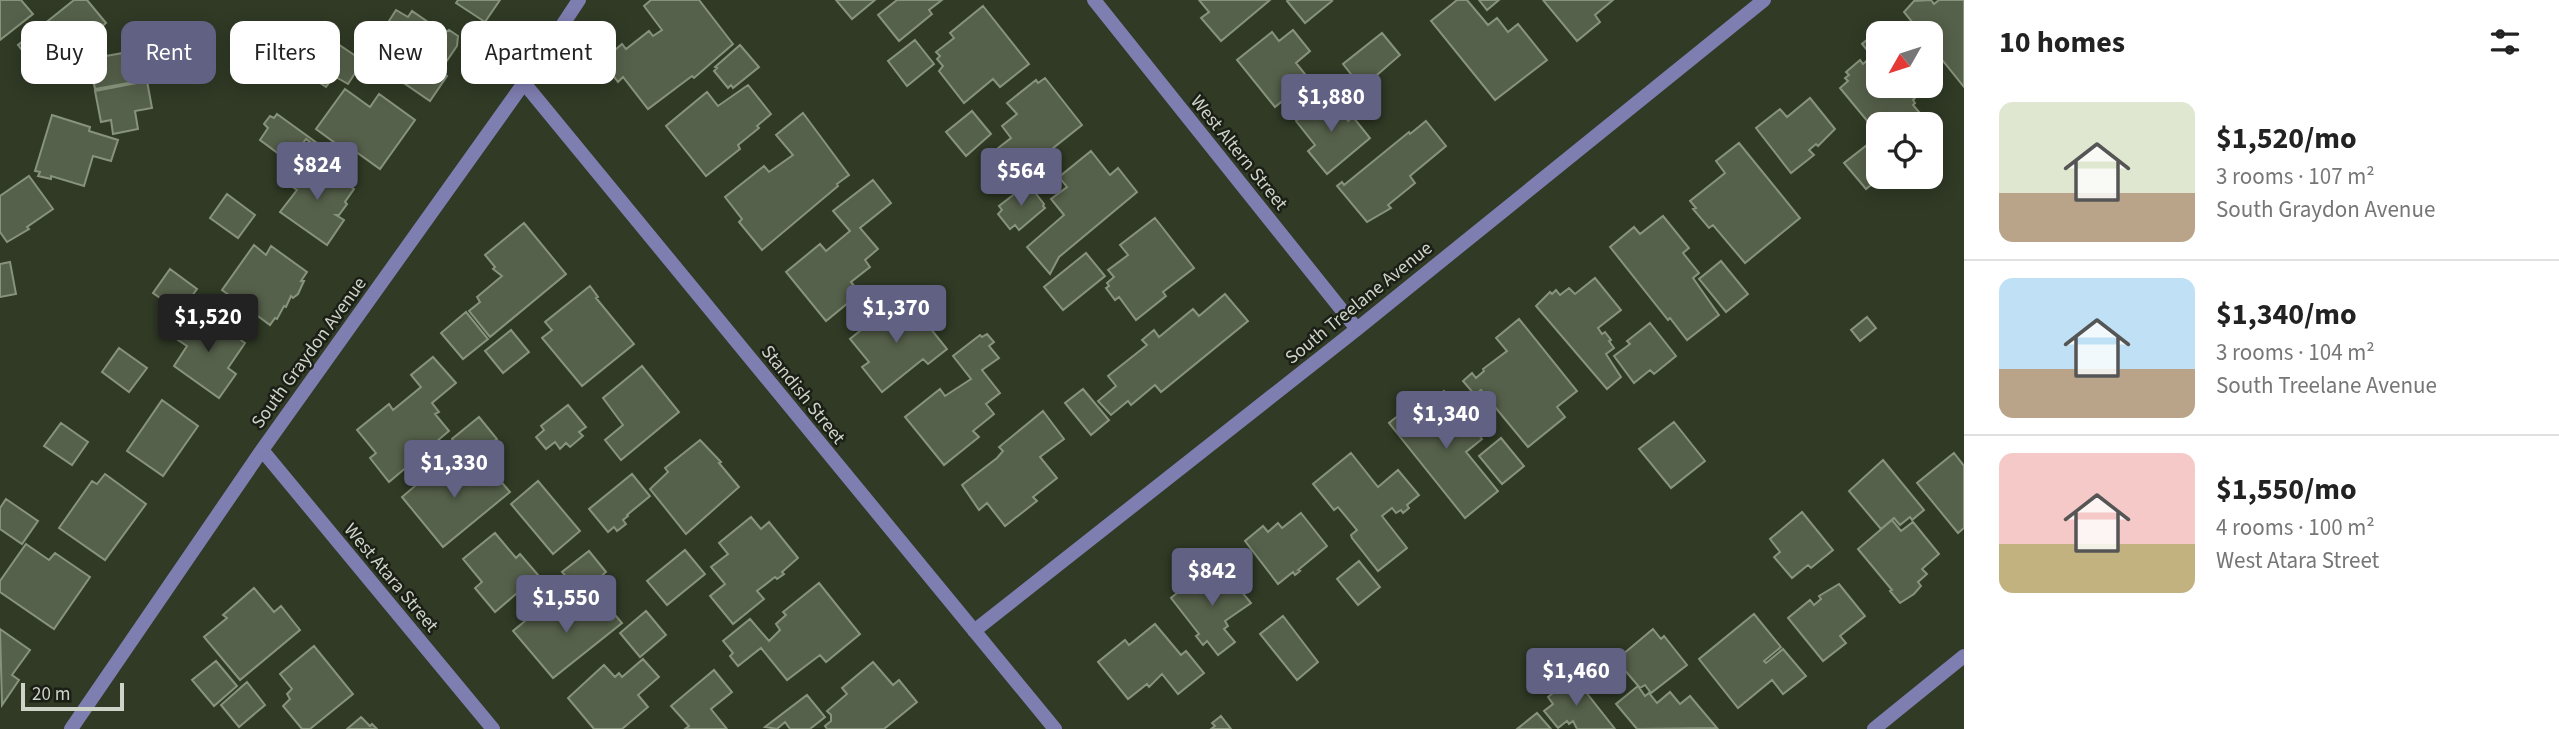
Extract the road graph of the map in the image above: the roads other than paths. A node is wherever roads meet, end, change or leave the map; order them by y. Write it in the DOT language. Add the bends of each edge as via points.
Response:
graph roads {
  1 [pos="579,0"];
  2 [pos="1094,0"];
  3 [pos="1764,0"];
  4 [pos="565,21"];
  5 [pos="523,84"];
  6 [pos="525,84"];
  7 [pos="1357,328"];
  8 [pos="262,450"];
  9 [pos="974,631"];
  10 [pos="1964,656"];
  11 [pos="71,729"];
  12 [pos="493,729"];
  13 [pos="1055,729"];
  14 [pos="1874,729"];
  1 -- 4 [label="street, South Graydon Avenue"];
  2 -- 7 [label="street, West Altern Street"];
  3 -- 7 [label="street, South Treelane Avenue"];
  5 -- 8 [label="street, South Graydon Avenue"];
  6 -- 9 [label="street, Standish Street"];
  7 -- 9 [label="street, South Treelane Avenue"];
  8 -- 11 [label="street, South Graydon Avenue"];
  8 -- 12 [label="street, West Atara Street"];
  9 -- 13 [label="street, Standish Street"];
  10 -- 14 [label="street"];
}
